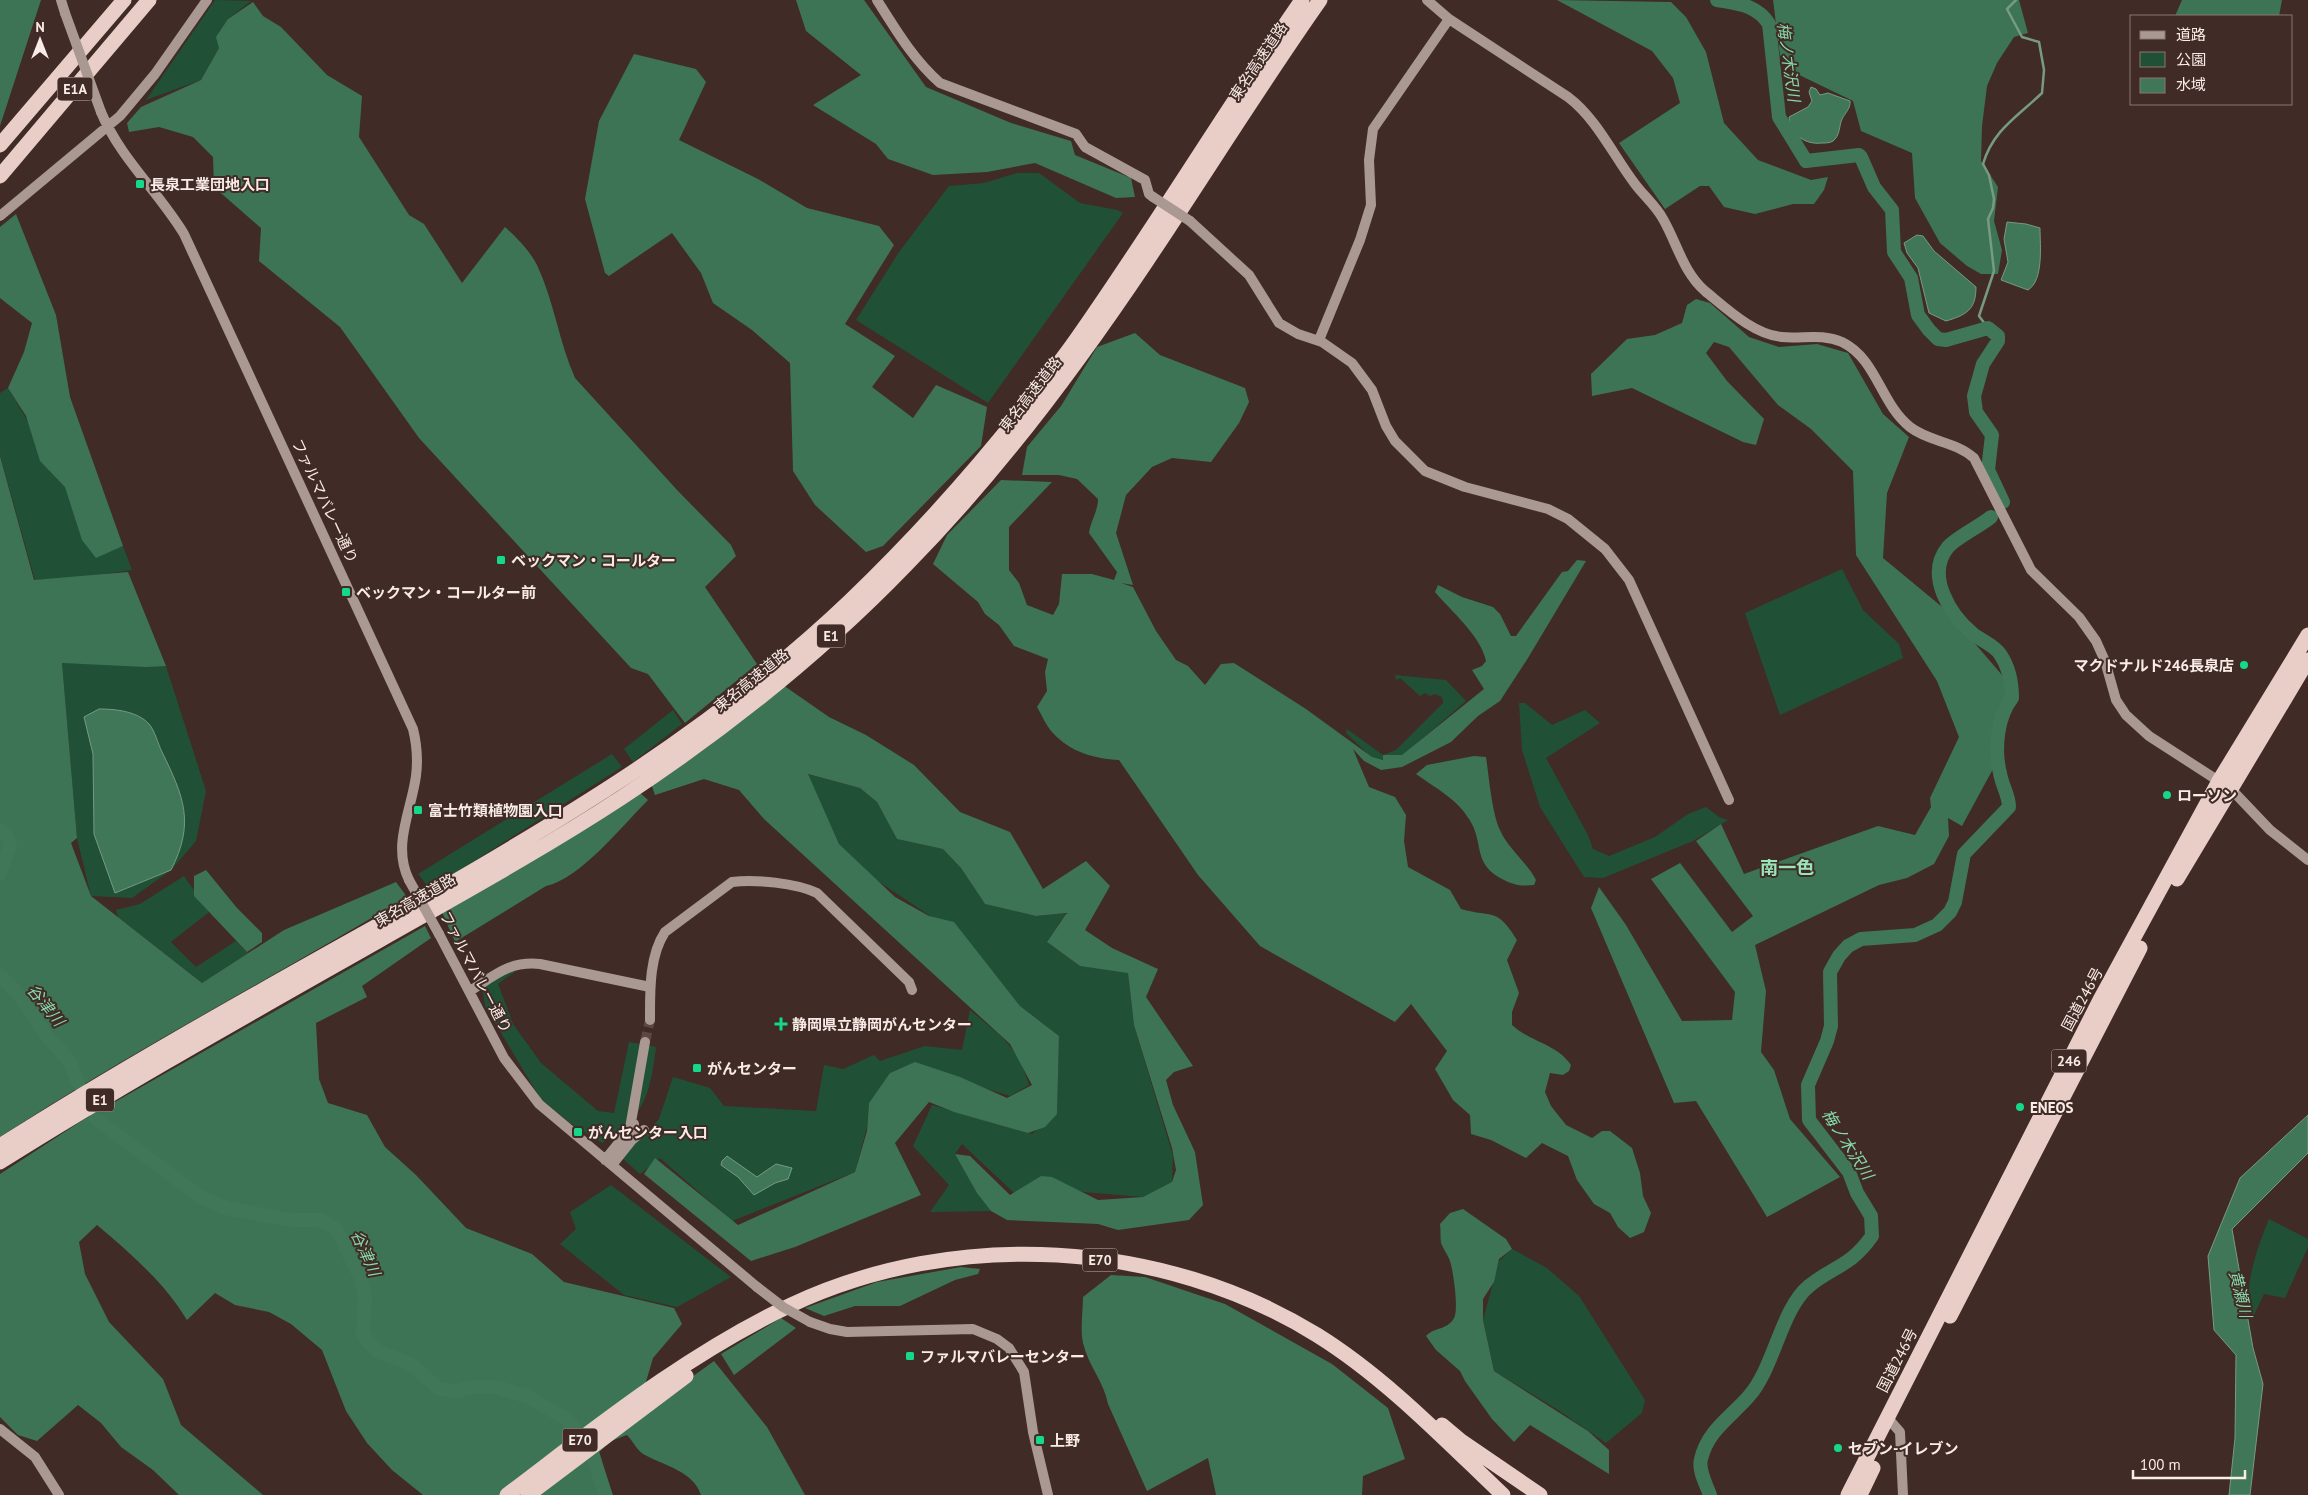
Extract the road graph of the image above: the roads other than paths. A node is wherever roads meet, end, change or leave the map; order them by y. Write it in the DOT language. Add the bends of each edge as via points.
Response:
graph roads {
  1 [pos="61,0"];
  2 [pos="124,0"];
  3 [pos="148,0"];
  4 [pos="207,0"];
  5 [pos="878,0"];
  6 [pos="1302,0"];
  7 [pos="1320,0"];
  8 [pos="1427,0"];
  9 [pos="1449,19"];
  10 [pos="108,128"];
  11 [pos="0,145"];
  12 [pos="0,176"];
  13 [pos="0,216"];
  14 [pos="1319,340"];
  15 [pos="2308,636"];
  16 [pos="2308,660"];
  17 [pos="2225,785"];
  18 [pos="1729,800"];
  19 [pos="2308,860"];
  20 [pos="650,987"];
  21 [pos="912,990"];
  22 [pos="470,991"];
  23 [pos="650,1020"];
  24 [pos="645,1042"];
  25 [pos="150,1063"];
  26 [pos="43,1127"];
  27 [pos="644,1130"];
  28 [pos="0,1146"];
  29 [pos="0,1162"];
  30 [pos="609,1163"];
  31 [pos="1344,1353"];
  32 [pos="657,1390"];
  33 [pos="1891,1420"];
  34 [pos="0,1429"];
  35 [pos="1464,1465"];
  36 [pos="59,1495"];
  37 [pos="507,1495"];
  38 [pos="528,1495"];
  39 [pos="1048,1495"];
  40 [pos="1488,1495"];
  41 [pos="1495,1495"];
  42 [pos="1503,1495"];
  43 [pos="1540,1495"];
  44 [pos="1848,1495"];
  45 [pos="1860,1495"];
  46 [pos="1903,1495"];
  1 -- 10 [label="street, ファルマバレー通り, bridge"];
  2 -- 11 [label="highway, E1A"];
  3 -- 12 [label="highway, E1A"];
  4 -- 10 [label="street" via="155,74"];
  5 -- 14 [label="street, bridge" via="908,50 940,83 1076,134 1085,147 1145,180 1149,194 1190,221 1248,275 1279,323 1298,334"];
  6 -- 25 [label="highway, 東名高速道路 / E1" via="1056,366 981,462 848,603 756,683 677,744 612,787"];
  7 -- 25 [label="highway, 東名高速道路 / E1" via="1122,297 1038,413 951,517 854,615 763,694 686,754 619,799 503,870"];
  8 -- 9 [label="street"];
  9 -- 14 [label="street" via="1373,129 1369,160 1371,205"];
  9 -- 17 [label="street" via="1568,97 1584,111 1662,217 1692,277 1704,290 1753,327 1769,335 1783,338 1824,336 1854,349 1864,358 1888,400 1910,426 1927,437 1964,449 1974,458 2031,570 2078,617 2096,642 2116,700 2126,715 2149,736"];
  10 -- 13 [label="street"];
  10 -- 22 [label="street, ファルマバレー通り, bridge" via="125,156 168,207 184,234 413,729 416,777 401,851 405,871"];
  14 -- 18 [label="street" via="1352,363 1364,377 1395,441 1425,471 1465,487 1548,509 1568,519 1605,549 1630,580"];
  15 -- 17 [label="highway, 国道246号 / 246"];
  16 -- 17 [label="highway, 国道246号 / 246"];
  17 -- 19 [label="street" via="2270,830"];
  17 -- 33 [label="highway, 国道246号 / 246" via="2101,998"];
  20 -- 21 [label="street" via="658,943 665,932 732,882 755,880 817,893 909,982"];
  20 -- 22 [label="street" via="523,962"];
  20 -- 23 [label="street"];
  22 -- 30 [label="street, ファルマバレー通り" via="504,1058 528,1091 548,1114"];
  24 -- 30 [label="street" via="632,1126"];
  25 -- 26 [label="highway, 東名高速道路 / E1"];
  26 -- 28 [label="highway, 東名高速道路 / E1"];
  26 -- 29 [label="highway, 東名高速道路 / E1"];
  27 -- 30 [label="street"];
  30 -- 39 [label="street, ファルマバレー通り, bridge" via="783,1307 810,1322 847,1332 973,1329 1009,1348 1024,1372 1033,1432"];
  31 -- 32 [label="highway, E70" via="1288,1318 1251,1301 1194,1280 1145,1267 1068,1256 971,1256 883,1273 832,1288 791,1305 752,1326"];
  31 -- 42 [label="highway, E70" via="1399,1398"];
  31 -- 43 [label="highway" via="1402,1391 1461,1441"];
  32 -- 35 [label="highway, E70" via="794,1309 875,1278 971,1261 1067,1261 1144,1271 1183,1281 1249,1305 1286,1323 1340,1358"];
  32 -- 37 [label="highway, E70"];
  32 -- 38 [label="highway, E70"];
  33 -- 44 [label="highway, 国道246号 / 246"];
  33 -- 45 [label="highway, 国道246号 / 246"];
  33 -- 46 [label="street" via="1900,1432"];
  34 -- 36 [label="street" via="35,1457"];
  35 -- 40 [label="highway"];
  35 -- 41 [label="highway, E70"];
}
